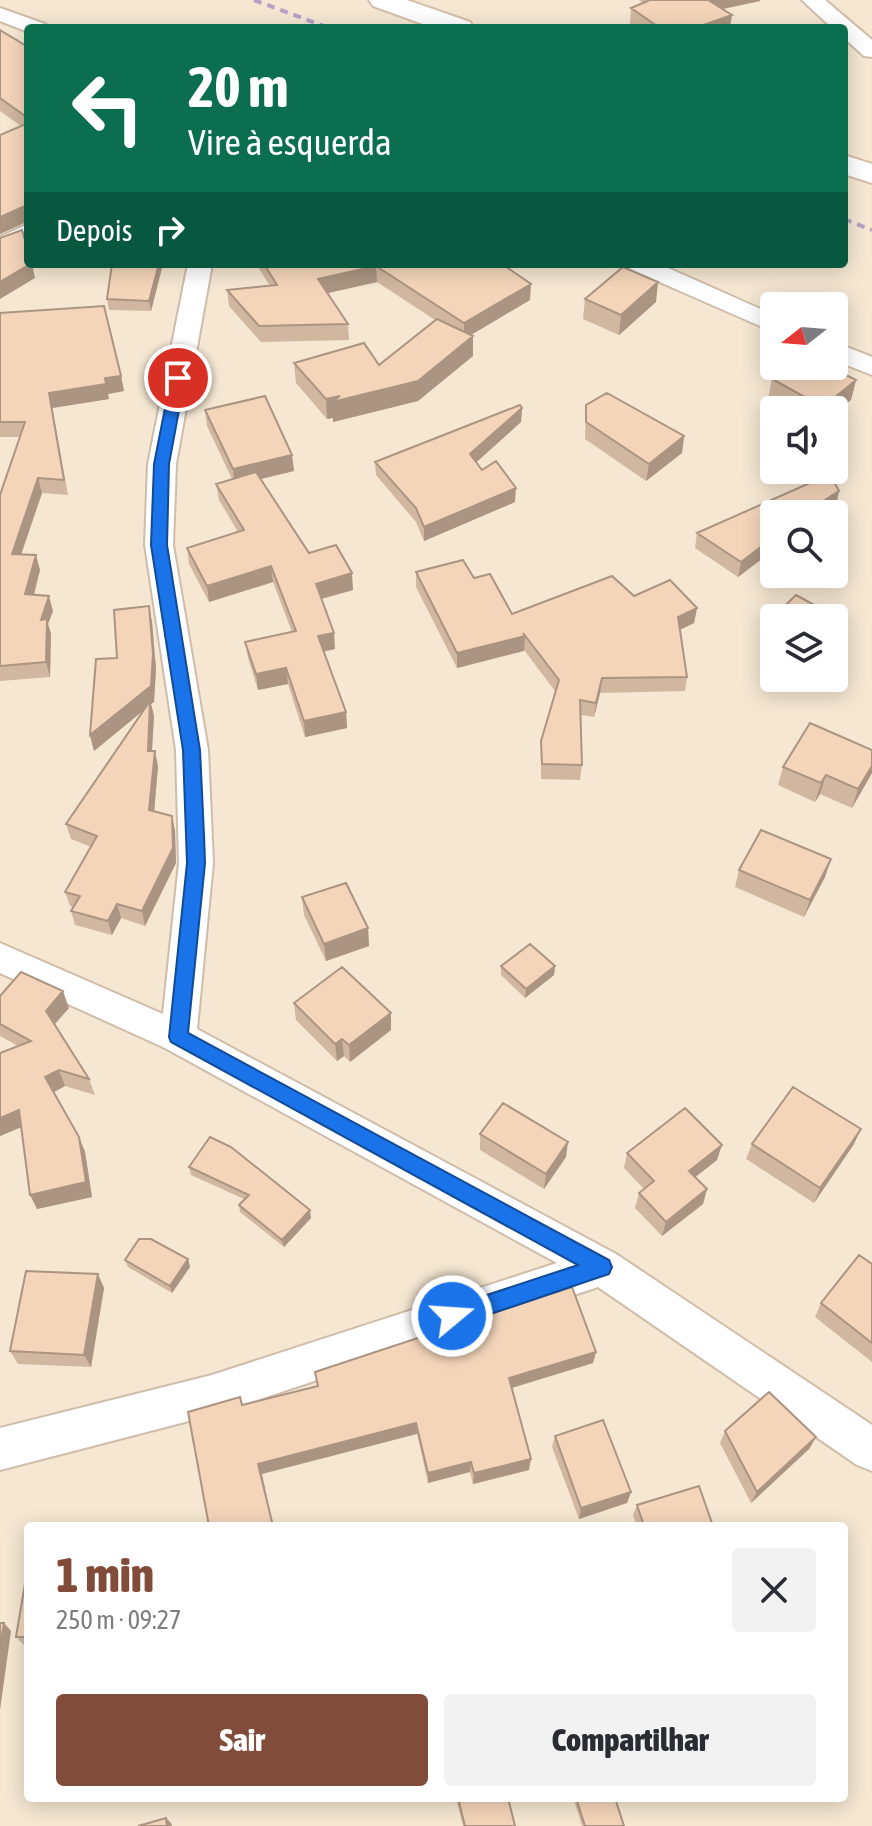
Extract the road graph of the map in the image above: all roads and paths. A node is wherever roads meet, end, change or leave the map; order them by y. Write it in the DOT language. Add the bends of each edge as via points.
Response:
graph roads {
  1 [pos="382,0"];
  2 [pos="812,0"];
  3 [pos="0,14"];
  4 [pos="27,24"];
  5 [pos="449,24"];
  6 [pos="840,24"];
  7 [pos="848,31"];
  8 [pos="872,51"];
  9 [pos="848,165"];
  10 [pos="872,174"];
  11 [pos="24,233"];
  12 [pos="0,247"];
  13 [pos="199,268"];
  14 [pos="648,268"];
  15 [pos="760,318"];
  16 [pos="848,356"];
  17 [pos="872,367"];
  18 [pos="0,957"];
  19 [pos="178,1037"];
  20 [pos="602,1267"];
  21 [pos="0,1449"];
  22 [pos="872,1450"];
  1 -- 5 [label="street"];
  2 -- 6 [label="street"];
  3 -- 4 [label="street"];
  7 -- 8 [label="street"];
  9 -- 10 [label="street"];
  11 -- 12 [label="street"];
  13 -- 19 [label="street" via="162,464 159,545 192,750 196,849"];
  14 -- 15 [label="street"];
  16 -- 17 [label="street"];
  18 -- 19 [label="street"];
  19 -- 20 [label="street"];
  20 -- 21 [label="street" via="212,1395"];
  20 -- 22 [label="street"];
}
